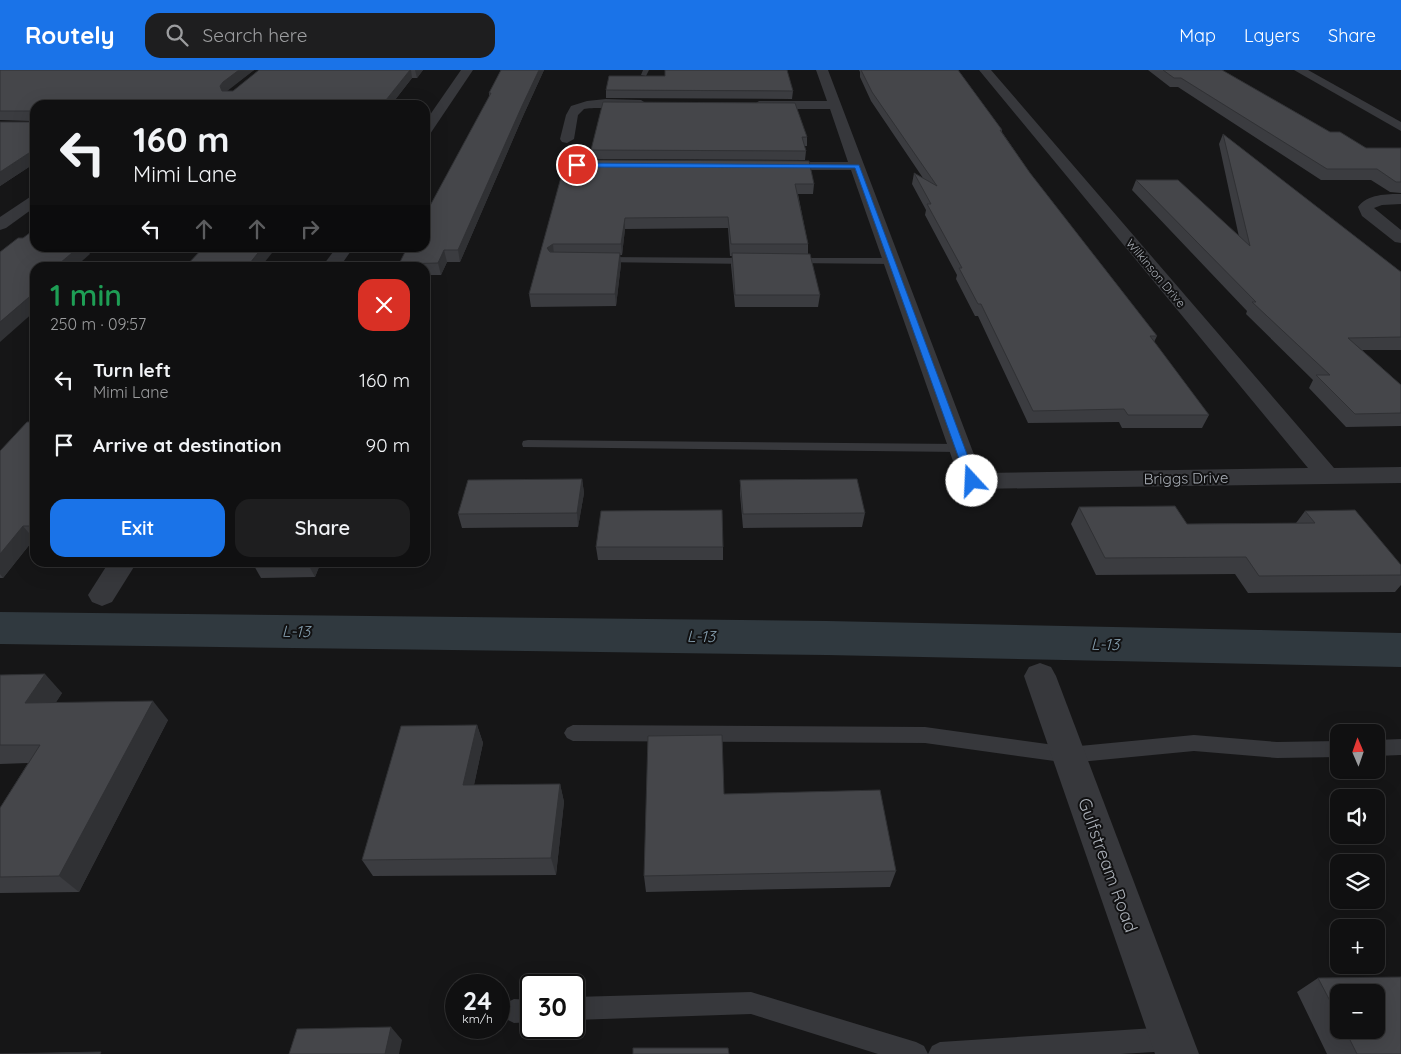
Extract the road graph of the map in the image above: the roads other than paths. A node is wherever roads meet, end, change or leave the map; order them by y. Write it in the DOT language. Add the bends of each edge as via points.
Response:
graph roads {
  1 [pos="467,70"];
  2 [pos="822,70"];
  3 [pos="985,70"];
  4 [pos="1300,70"];
  5 [pos="657,104"];
  6 [pos="746,104"];
  7 [pos="835,105"];
  8 [pos="430,124"];
  9 [pos="1401,127"];
  10 [pos="567,139"];
  11 [pos="577,165"];
  12 [pos="637,165"];
  13 [pos="756,166"];
  14 [pos="857,166"];
  15 [pos="1401,199"];
  16 [pos="30,204"];
  17 [pos="0,225"];
  18 [pos="1401,238"];
  19 [pos="594,260"];
  20 [pos="763,261"];
  21 [pos="782,261"];
  22 [pos="892,262"];
  23 [pos="528,444"];
  24 [pos="960,448"];
  25 [pos="1401,475"];
  26 [pos="1328,476"];
  27 [pos="121,567"];
  28 [pos="102,595"];
  29 [pos="1040,676"];
  30 [pos="573,733"];
  31 [pos="1401,747"];
  32 [pos="1385,748"];
  33 [pos="1330,749"];
  34 [pos="1069,756"];
  35 [pos="585,1009"];
  36 [pos="1174,1046"];
  37 [pos="916,1054"];
  38 [pos="940,1054"];
  1 -- 8 [label="street"];
  2 -- 7 [label="street"];
  3 -- 26 [label="street, Wilkinson Drive"];
  4 -- 9 [label="street"];
  5 -- 10 [label="street" via="578,106 574,110"];
  6 -- 7 [label="street"];
  7 -- 14 [label="street"];
  11 -- 12 [label="street"];
  13 -- 14 [label="street"];
  14 -- 22 [label="street"];
  15 -- 18 [label="street" via="1381,200 1366,207 1368,213"];
  16 -- 17 [label="street"];
  19 -- 20 [label="lane"];
  21 -- 22 [label="lane"];
  22 -- 24 [label="street"];
  23 -- 24 [label="lane"];
  24 -- 26 [label="street, Briggs Drive" via="972,481"];
  25 -- 26 [label="street, Briggs Drive"];
  27 -- 28 [label="street"];
  29 -- 34 [label="street, Gulfstream Road"];
  30 -- 34 [label="lane" via="926,735"];
  31 -- 32 [label="lane"];
  33 -- 34 [label="lane" via="1277,750 1194,743"];
  34 -- 36 [label="street, Gulfstream Road"];
  35 -- 37 [label="lane" via="751,1003"];
  36 -- 38 [label="lane"];
}
